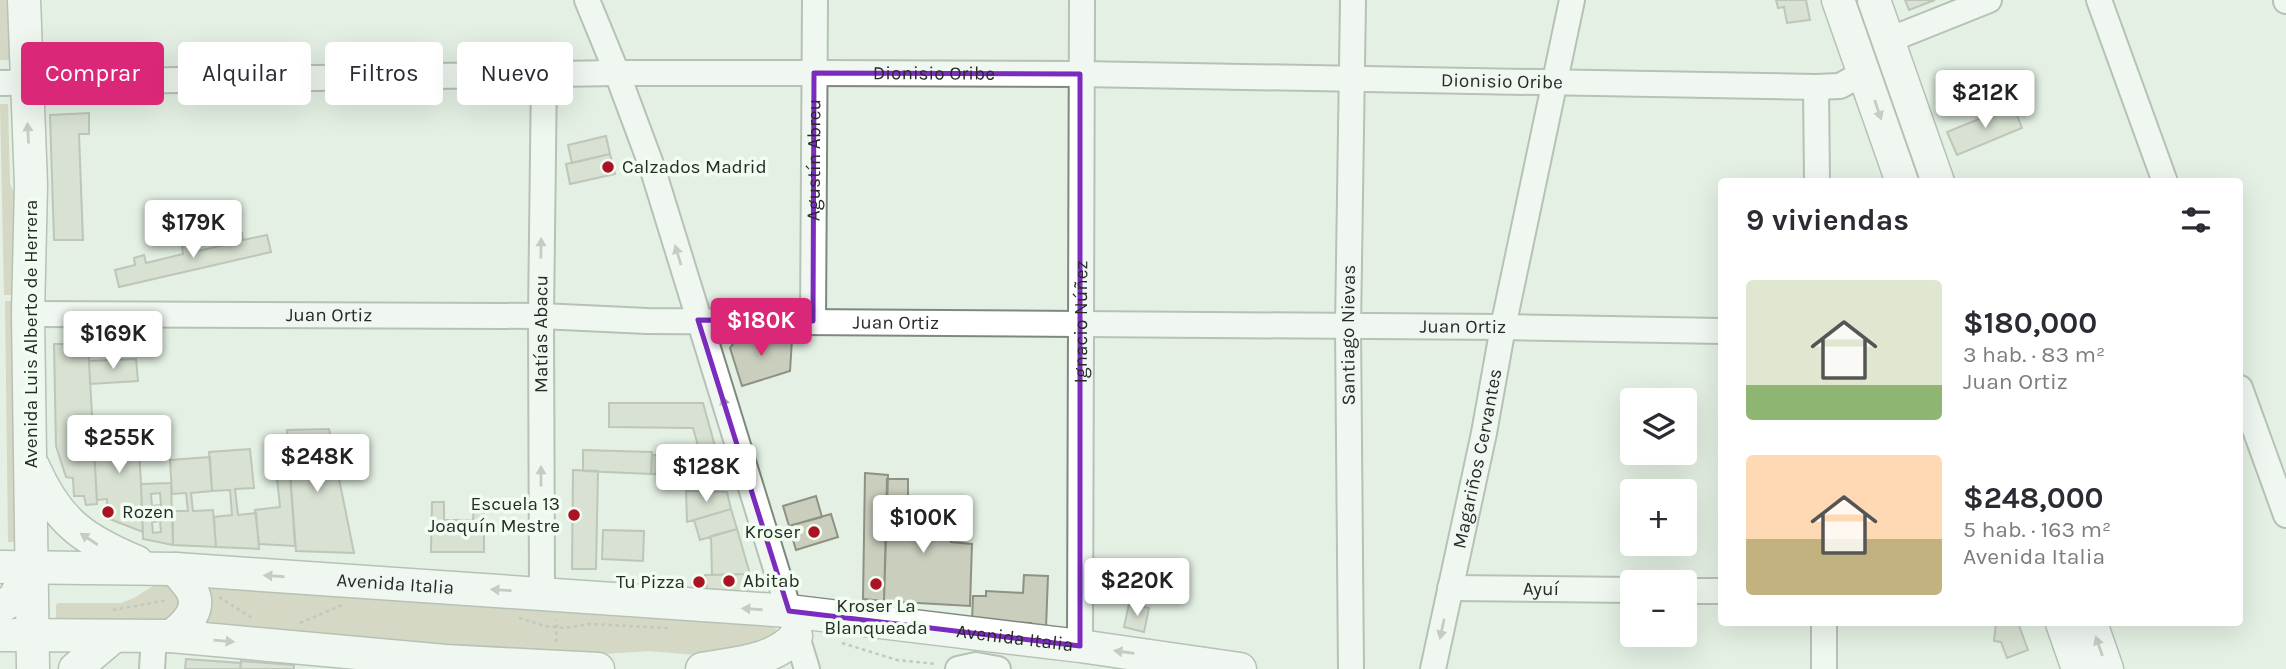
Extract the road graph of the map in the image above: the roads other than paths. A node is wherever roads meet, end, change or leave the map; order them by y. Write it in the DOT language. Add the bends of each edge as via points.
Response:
graph roads {
  1 [pos="24,0"];
  2 [pos="587,0"];
  3 [pos="815,0"];
  4 [pos="1082,0"];
  5 [pos="1353,0"];
  6 [pos="1572,0"];
  7 [pos="1838,0"];
  8 [pos="1874,0"];
  9 [pos="1989,0"];
  10 [pos="2099,0"];
  11 [pos="1889,40"];
  12 [pos="1865,72"];
  13 [pos="617,73"];
  14 [pos="814,73"];
  15 [pos="573,74"];
  16 [pos="1080,74"];
  17 [pos="457,75"];
  18 [pos="1351,80"];
  19 [pos="13,82"];
  20 [pos="1554,84"];
  21 [pos="1816,87"];
  22 [pos="544,105"];
  23 [pos="1817,178"];
  24 [pos="1901,178"];
  25 [pos="1937,178"];
  26 [pos="2164,178"];
  27 [pos="28,314"];
  28 [pos="541,316"];
  29 [pos="698,320"];
  30 [pos="813,321"];
  31 [pos="1080,323"];
  32 [pos="1348,327"];
  33 [pos="1503,327"];
  34 [pos="1718,331"];
  35 [pos="2243,396"];
  36 [pos="31,461"];
  37 [pos="2286,515"];
  38 [pos="32,566"];
  39 [pos="0,567"];
  40 [pos="173,577"];
  41 [pos="1450,588"];
  42 [pos="1620,590"];
  43 [pos="1697,591"];
  44 [pos="1718,591"];
  45 [pos="542,593"];
  46 [pos="0,607"];
  47 [pos="33,620"];
  48 [pos="111,624"];
  49 [pos="792,624"];
  50 [pos="1824,626"];
  51 [pos="2063,626"];
  52 [pos="2092,626"];
  53 [pos="0,633"];
  54 [pos="163,635"];
  55 [pos="1080,646"];
  56 [pos="445,665"];
  57 [pos="948,667"];
  58 [pos="33,669"];
  59 [pos="75,669"];
  60 [pos="152,669"];
  61 [pos="598,669"];
  62 [pos="702,669"];
  63 [pos="807,669"];
  64 [pos="998,669"];
  65 [pos="1240,669"];
  66 [pos="1350,669"];
  67 [pos="1433,669"];
  68 [pos="1824,669"];
  69 [pos="2078,669"];
  70 [pos="2107,669"];
  1 -- 19 [label="main road, Avenida Luis Alberto de Herrera"];
  2 -- 13 [label="street"];
  3 -- 14 [label="street, Agustín Abreu"];
  4 -- 16 [label="street, Ignacio Núñez"];
  5 -- 18 [label="street, Santiago Nievas"];
  6 -- 20 [label="street, Magariños Cervantes"];
  7 -- 12 [label="main road"];
  8 -- 11 [label="main road"];
  9 -- 11 [label="street"];
  10 -- 26 [label="street"];
  11 -- 25 [label="main road"];
  12 -- 21 [label="street, Dionisio Oribe" via="1840,86"];
  12 -- 24 [label="main road, one-way"];
  13 -- 14 [label="street, Dionisio Oribe"];
  13 -- 15 [label="street, Dionisio Oribe"];
  29 -- 13 [label="street, one-way" via="652,167"];
  14 -- 16 [label="street, Dionisio Oribe"];
  14 -- 30 [label="street, Agustín Abreu"];
  16 -- 18 [label="street, Dionisio Oribe"];
  16 -- 31 [label="street, Ignacio Núñez"];
  17 -- 19 [label="street, Dionisio Oribe"];
  18 -- 20 [label="street, Dionisio Oribe"];
  18 -- 32 [label="street, Santiago Nievas"];
  27 -- 19 [label="main road, Avenida Luis Alberto de Herrera, one-way" via="31,185"];
  20 -- 21 [label="street, Dionisio Oribe"];
  20 -- 33 [label="street, Magariños Cervantes"];
  21 -- 23 [label="street"];
  28 -- 22 [label="street, Matías Abacu, one-way"];
  27 -- 28 [label="street, Juan Ortiz"];
  27 -- 36 [label="main road, Avenida Luis Alberto de Herrera"];
  28 -- 29 [label="street, Juan Ortiz"];
  45 -- 28 [label="street, Matías Abacu, one-way"];
  29 -- 30 [label="street, Juan Ortiz"];
  49 -- 29 [label="street, one-way"];
  30 -- 31 [label="street, Juan Ortiz"];
  31 -- 32 [label="street, Juan Ortiz"];
  31 -- 55 [label="street, Ignacio Núñez"];
  32 -- 33 [label="street, Juan Ortiz"];
  32 -- 66 [label="street, Santiago Nievas"];
  33 -- 34 [label="street, Juan Ortiz"];
  33 -- 41 [label="street, Magariños Cervantes"];
  35 -- 37 [label="street"];
  36 -- 38 [label="main road, Avenida Luis Alberto de Herrera"];
  40 -- 36 [label="main road, one-way" via="81,534 59,513"];
  38 -- 39 [label="main road, Avenida Italia"];
  38 -- 40 [label="main road, Avenida Italia"];
  38 -- 46 [label="main road" via="13,600"];
  38 -- 47 [label="main road, Avenida Luis Alberto de Herrera"];
  45 -- 40 [label="main road, Avenida Italia, one-way"];
  40 -- 47 [label="main road" via="63,588 50,593"];
  40 -- 54 [label="main road" via="194,601 184,627"];
  41 -- 42 [label="street, Ayuí"];
  41 -- 67 [label="street, Magariños Cervantes, one-way"];
  43 -- 44 [label="street"];
  49 -- 45 [label="main road, Avenida Italia, one-way"];
  47 -- 48 [label="main road"];
  47 -- 53 [label="main road"];
  47 -- 58 [label="main road, Avenida Luis Alberto de Herrera"];
  48 -- 54 [label="main road"];
  48 -- 59 [label="main road"];
  49 -- 55 [label="main road, Avenida Italia"];
  49 -- 62 [label="main road" via="786,647"];
  49 -- 63 [label="street"];
  50 -- 68 [label="street"];
  51 -- 69 [label="main road"];
  70 -- 52 [label="main road, one-way"];
  54 -- 56 [label="main road, one-way"];
  54 -- 60 [label="street"];
  65 -- 55 [label="main road, Avenida Italia, one-way"];
  56 -- 61 [label="main road"];
  57 -- 64 [label="street, Avenida Italia"];
}
